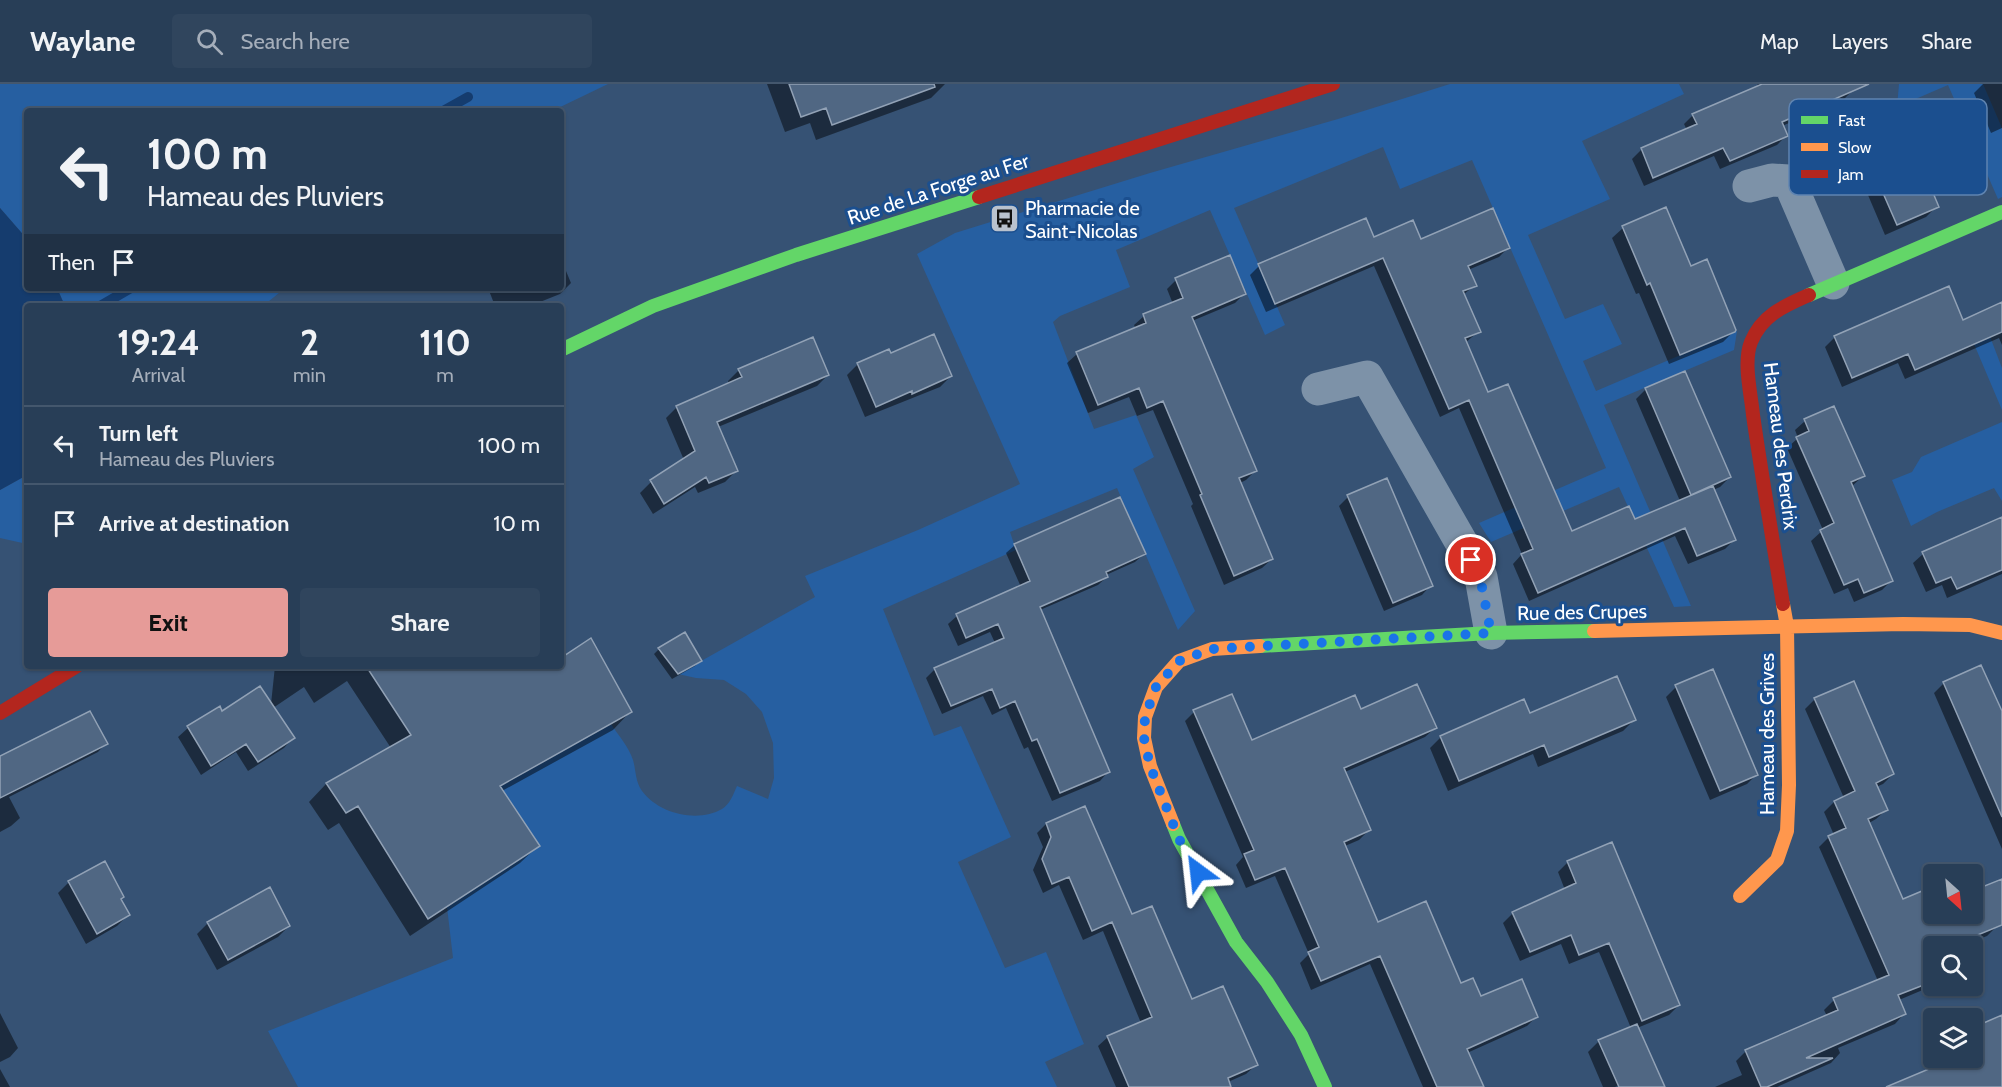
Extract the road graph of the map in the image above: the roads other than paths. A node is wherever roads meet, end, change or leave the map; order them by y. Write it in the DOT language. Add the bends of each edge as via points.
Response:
graph roads {
  1 [pos="1333,84"];
  2 [pos="1789,181"];
  3 [pos="1749,186"];
  4 [pos="1795,195"];
  5 [pos="2002,212"];
  6 [pos="1833,283"];
  7 [pos="564,349"];
  8 [pos="1318,389"];
  9 [pos="1787,626"];
  10 [pos="1491,633"];
  11 [pos="2002,633"];
  12 [pos="72,669"];
  13 [pos="0,713"];
  14 [pos="1740,896"];
  15 [pos="1325,1087"];
  1 -- 7 [label="street, Rue de La Forge au Fer" via="796,255 653,306"];
  2 -- 3 [label="street" via="1772,180"];
  4 -- 6 [label="street"];
  5 -- 6 [label="street, Hameau des Perdrix"];
  6 -- 9 [label="street, Hameau des Perdrix" via="1781,308 1762,322 1750,344 1748,372 1759,458"];
  8 -- 10 [label="street" via="1367,377 1480,577"];
  9 -- 10 [label="street, Rue des Crupes"];
  9 -- 11 [label="street, Rue des Crupes" via="1970,625"];
  9 -- 14 [label="street, Hameau des Grives" via="1787,831 1777,860"];
  10 -- 15 [label="street, Rue des Crupes" via="1212,649 1179,661 1156,687 1145,717 1144,738 1150,766 1179,839 1236,942 1267,981 1301,1035"];
  12 -- 13 [label="street"];
}
